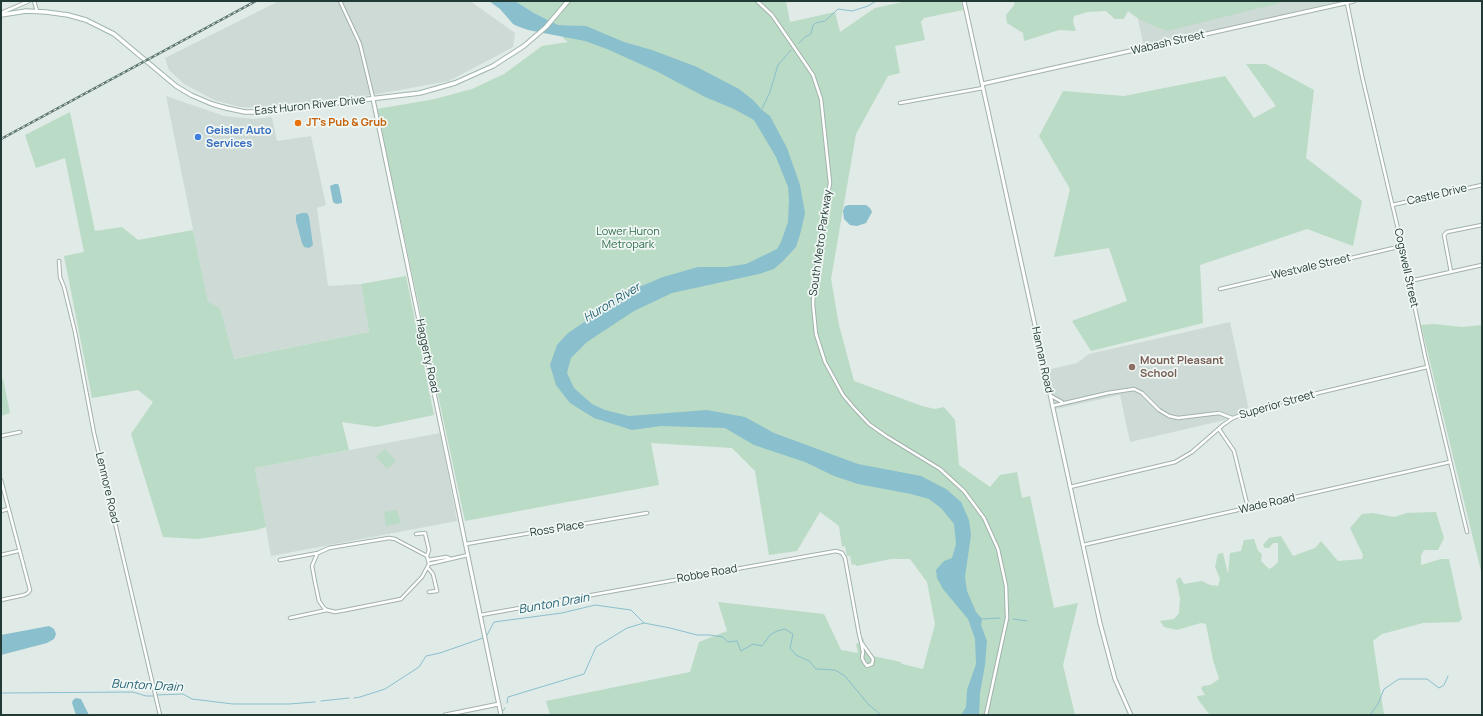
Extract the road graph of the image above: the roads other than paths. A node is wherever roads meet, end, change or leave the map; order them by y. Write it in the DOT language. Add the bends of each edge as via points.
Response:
graph roads {
  1 [pos="29,1"];
  2 [pos="34,1"];
  3 [pos="340,1"];
  4 [pos="568,1"];
  5 [pos="757,1"];
  6 [pos="964,1"];
  7 [pos="1354,1"];
  8 [pos="1347,2"];
  9 [pos="37,11"];
  10 [pos="1,14"];
  11 [pos="983,86"];
  12 [pos="373,99"];
  13 [pos="900,103"];
  14 [pos="1482,184"];
  15 [pos="1392,205"];
  16 [pos="1482,224"];
  17 [pos="1402,246"];
  18 [pos="59,261"];
  19 [pos="1482,265"];
  20 [pos="1451,272"];
  21 [pos="1410,281"];
  22 [pos="1220,289"];
  23 [pos="1427,367"];
  24 [pos="1050,396"];
  25 [pos="1062,402"];
  26 [pos="1052,406"];
  27 [pos="1233,418"];
  28 [pos="1219,429"];
  29 [pos="20,432"];
  30 [pos="1,436"];
  31 [pos="1450,462"];
  32 [pos="1,480"];
  33 [pos="1070,487"];
  34 [pos="1248,508"];
  35 [pos="8,509"];
  36 [pos="1,511"];
  37 [pos="647,513"];
  38 [pos="1468,532"];
  39 [pos="416,534"];
  40 [pos="466,544"];
  41 [pos="1083,545"];
  42 [pos="18,550"];
  43 [pos="318,553"];
  44 [pos="1,555"];
  45 [pos="468,555"];
  46 [pos="426,556"];
  47 [pos="450,558"];
  48 [pos="280,560"];
  49 [pos="428,560"];
  50 [pos="429,564"];
  51 [pos="428,568"];
  52 [pos="429,592"];
  53 [pos="1,600"];
  54 [pos="327,610"];
  55 [pos="481,615"];
  56 [pos="290,618"];
  57 [pos="861,642"];
  58 [pos="499,704"];
  59 [pos="160,715"];
  60 [pos="445,715"];
  61 [pos="501,715"];
  62 [pos="986,715"];
  63 [pos="1132,715"];
  1 -- 10 [label="street"];
  2 -- 9 [label="street"];
  3 -- 12 [label="street, Haggerty Road" via="362,48"];
  4 -- 12 [label="main road, East Huron River Drive" via="533,39 479,74 420,92"];
  5 -- 62 [label="street, South Metro Parkway" via="772,15 813,75 821,99 830,182 813,298 816,334 825,362 838,388 861,416 886,436 940,470 964,491 988,525 1000,556 1006,586 1007,618"];
  6 -- 11 [label="street, Hannan Road"];
  7 -- 8 [label="street, Wabash Street"];
  8 -- 11 [label="street, Wabash Street"];
  8 -- 15 [label="street, Cogswell Street"];
  9 -- 10 [label="main road, East Huron River Drive"];
  9 -- 12 [label="main road, East Huron River Drive" via="68,15 103,28 126,43 181,89 201,100 226,108 245,112 269,112"];
  11 -- 13 [label="street, Wabash Street"];
  11 -- 24 [label="street, Hannan Road"];
  12 -- 40 [label="street, Haggerty Road"];
  14 -- 15 [label="street, Castle Drive"];
  15 -- 17 [label="street, Cogswell Street"];
  16 -- 20 [label="street" via="1447,232 1444,235"];
  17 -- 21 [label="street, Cogswell Street"];
  17 -- 22 [label="street, Westvale Street"];
  18 -- 59 [label="street, Lenmore Road" via="60,277 75,332 94,433"];
  19 -- 20 [label="street"];
  20 -- 21 [label="street"];
  21 -- 23 [label="street, Cogswell Street"];
  23 -- 27 [label="street, Superior Street" via="1270,405"];
  23 -- 31 [label="street, Cogswell Street"];
  24 -- 25 [label="street"];
  24 -- 26 [label="street, Hannan Road"];
  25 -- 26 [label="street"];
  25 -- 27 [label="street" via="1134,389 1169,416 1178,418 1219,413"];
  26 -- 33 [label="street, Hannan Road"];
  27 -- 28 [label="street, Superior Street"];
  28 -- 33 [label="street, Superior Street" via="1192,452 1175,462"];
  28 -- 34 [label="street" via="1234,451"];
  29 -- 30 [label="street"];
  31 -- 34 [label="street, Wade Road"];
  31 -- 38 [label="street, Cogswell Street"];
  32 -- 35 [label="street"];
  33 -- 41 [label="street, Hannan Road"];
  34 -- 41 [label="street, Wade Road"];
  35 -- 36 [label="street"];
  35 -- 42 [label="street"];
  37 -- 40 [label="street, Ross Place"];
  39 -- 46 [label="street" via="425,533 429,550"];
  40 -- 45 [label="street, Haggerty Road"];
  41 -- 63 [label="street, Hannan Road" via="1112,668"];
  42 -- 44 [label="street"];
  42 -- 53 [label="street" via="30,590 24,595"];
  43 -- 46 [label="street" via="329,548 389,538"];
  43 -- 48 [label="street"];
  43 -- 54 [label="street" via="312,566 319,600"];
  45 -- 47 [label="street"];
  45 -- 55 [label="street, Haggerty Road"];
  46 -- 49 [label="street"];
  47 -- 49 [label="street"];
  47 -- 50 [label="street"];
  49 -- 50 [label="street"];
  50 -- 51 [label="street"];
  51 -- 52 [label="street" via="433,574 437,591"];
  51 -- 54 [label="street" via="401,600 335,612"];
  54 -- 56 [label="street"];
  55 -- 57 [label="street, Robbe Road" via="836,551 842,553 845,558"];
  55 -- 58 [label="street, Haggerty Road"];
  57 -- 57 [label="street, Robbe Road" via="862,658 867,666 872,664 873,659"];
  58 -- 60 [label="street"];
  58 -- 61 [label="street, Haggerty Road"];
}
